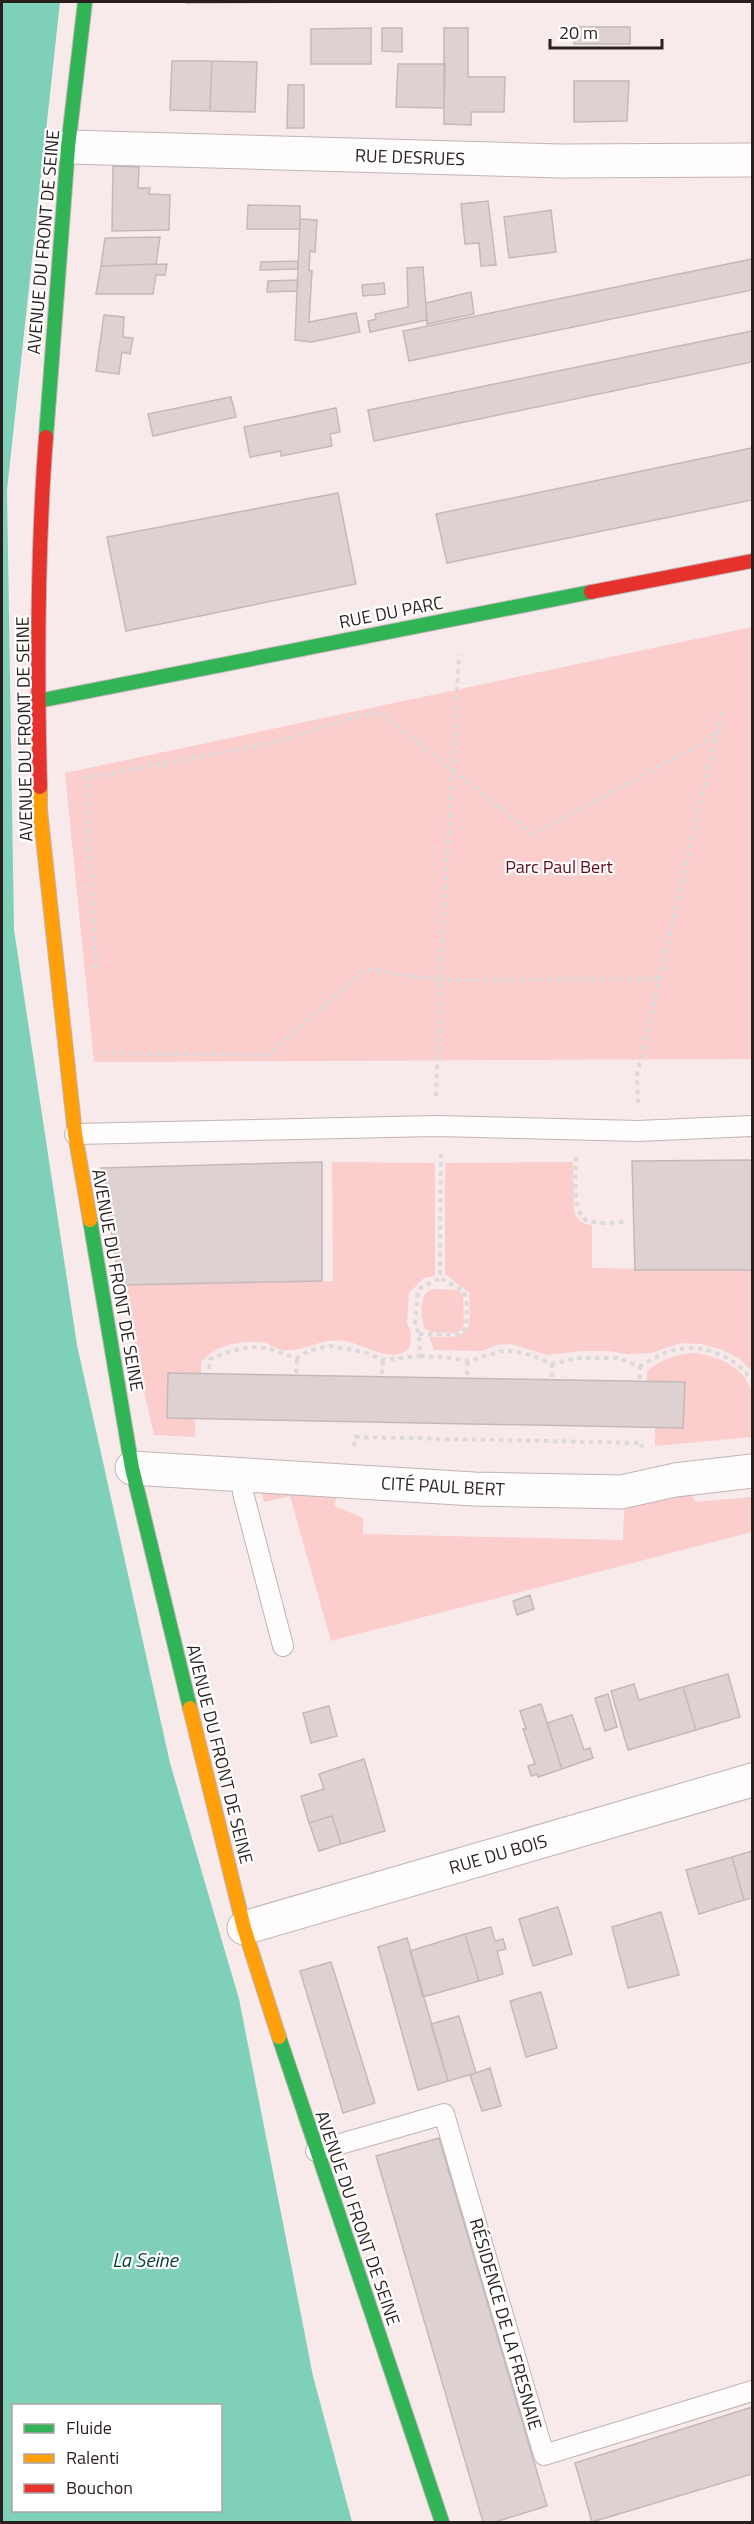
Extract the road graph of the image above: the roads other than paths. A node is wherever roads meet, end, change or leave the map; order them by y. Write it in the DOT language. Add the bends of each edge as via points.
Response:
graph roads {
  1 [pos="85,2"];
  2 [pos="68,147"];
  3 [pos="753,160"];
  4 [pos="753,561"];
  5 [pos="38,701"];
  6 [pos="753,1126"];
  7 [pos="75,1134"];
  8 [pos="132,1467"];
  9 [pos="753,1471"];
  10 [pos="244,1475"];
  11 [pos="284,1646"];
  12 [pos="753,1780"];
  13 [pos="244,1929"];
  14 [pos="316,2151"];
  15 [pos="753,2391"];
  16 [pos="442,2523"];
  1 -- 2 [label="street, AVENUE DU FRONT DE SEINE"];
  2 -- 3 [label="street, RUE DESRUES" via="561,161"];
  2 -- 5 [label="street, AVENUE DU FRONT DE SEINE" via="42,488"];
  4 -- 5 [label="street, RUE DU PARC"];
  5 -- 7 [label="street, AVENUE DU FRONT DE SEINE" via="40,810"];
  6 -- 7 [label="lane" via="638,1131 435,1126"];
  7 -- 8 [label="street, AVENUE DU FRONT DE SEINE"];
  8 -- 10 [label="street, CITÉ PAUL BERT"];
  8 -- 13 [label="street, AVENUE DU FRONT DE SEINE"];
  9 -- 10 [label="street, CITÉ PAUL BERT" via="675,1480 621,1492 474,1489"];
  10 -- 11 [label="lane" via="243,1493"];
  12 -- 13 [label="street, RUE DU BOIS"];
  13 -- 14 [label="street, AVENUE DU FRONT DE SEINE"];
  14 -- 15 [label="lane, RÉSIDENCE DE LA FRESNAIE" via="444,2114 544,2455"];
  14 -- 16 [label="street, AVENUE DU FRONT DE SEINE"];
}
